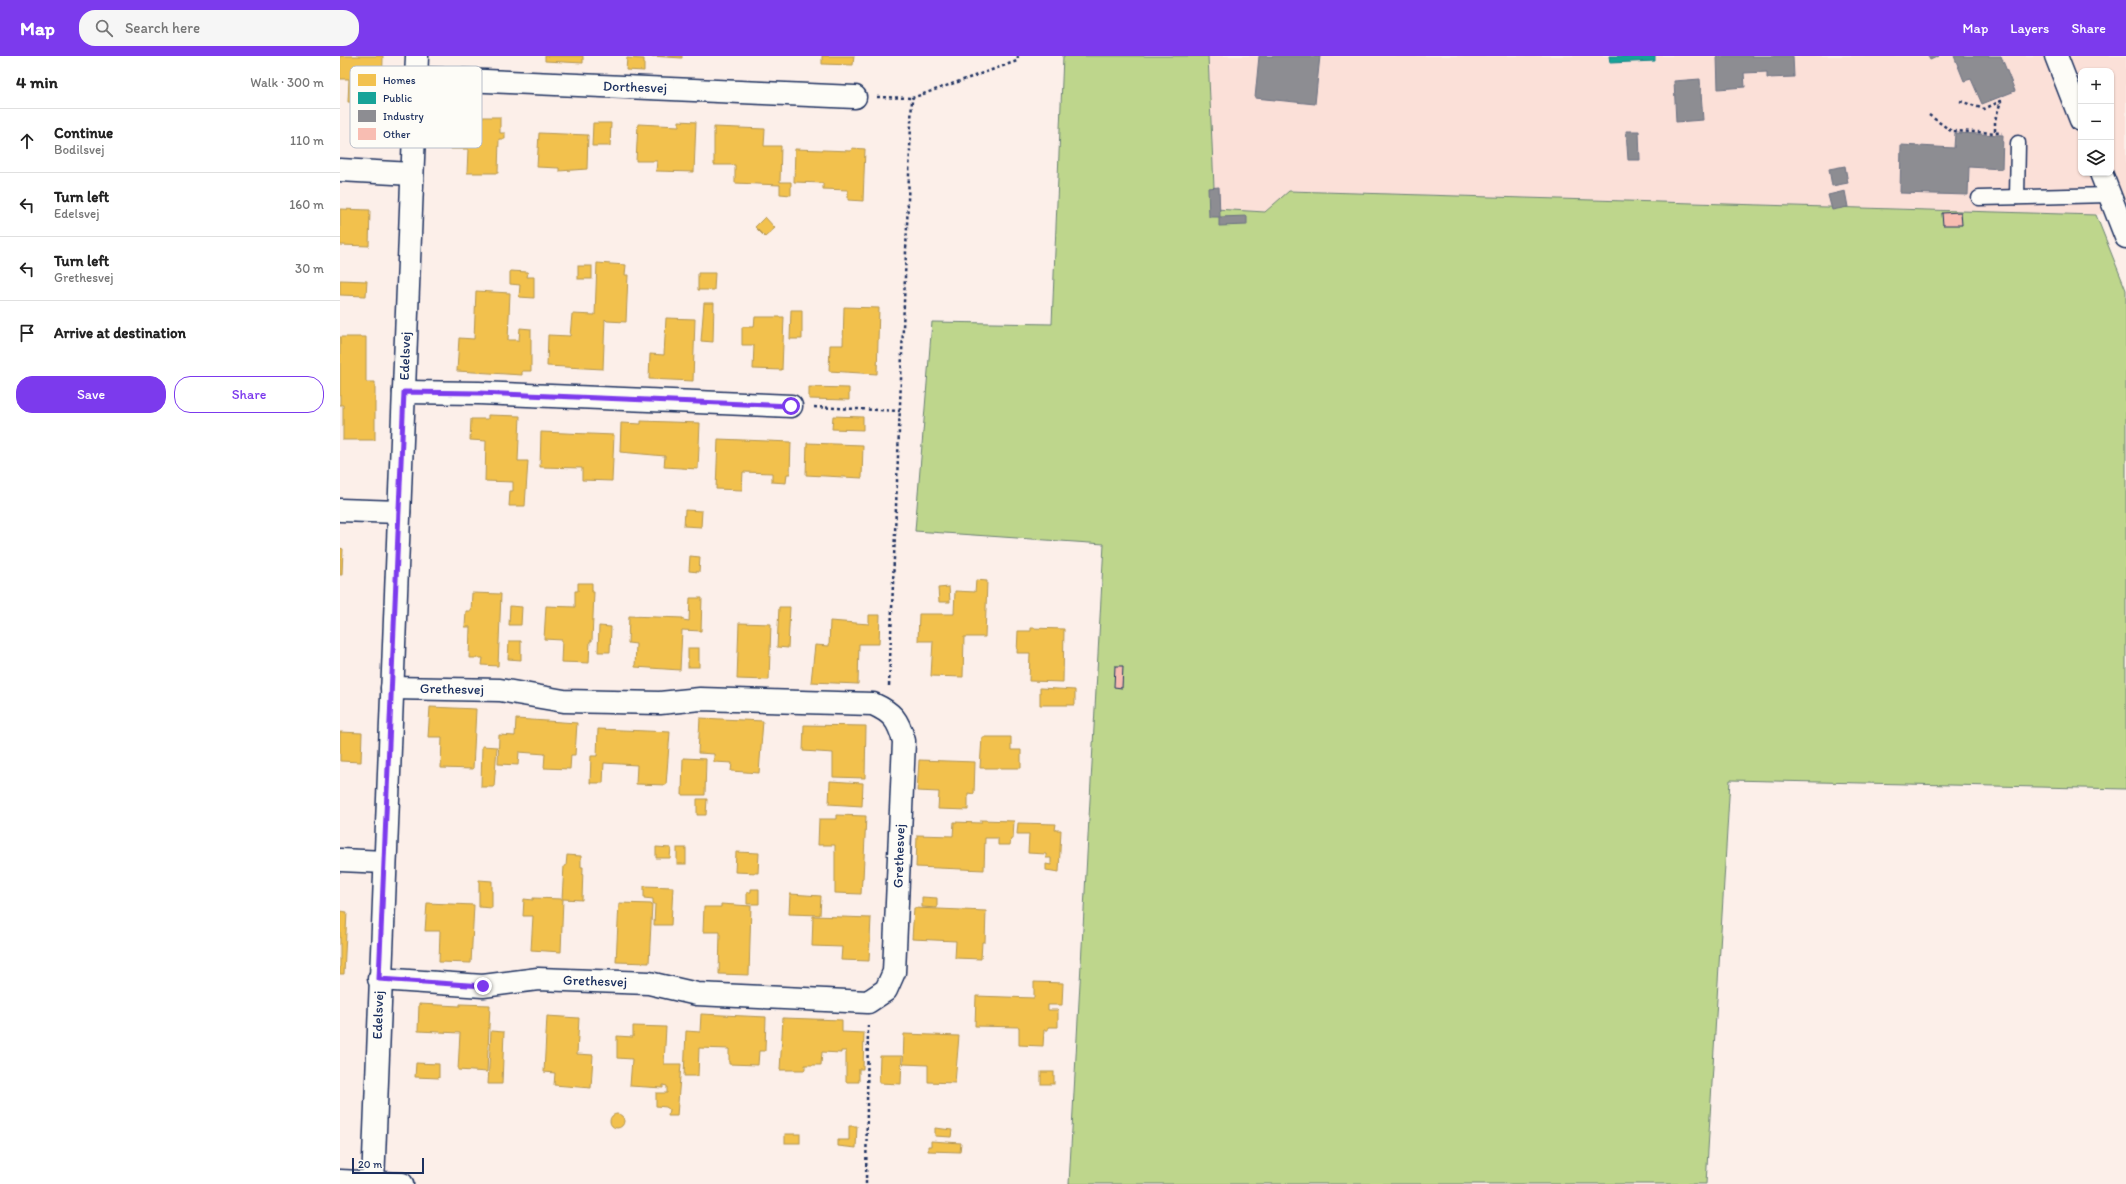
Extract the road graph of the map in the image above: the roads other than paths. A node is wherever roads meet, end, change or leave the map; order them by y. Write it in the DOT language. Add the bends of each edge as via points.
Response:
graph roads {
  1 [pos="417,56"];
  2 [pos="2056,56"];
  3 [pos="417,66"];
  4 [pos="482,81"];
  5 [pos="855,96"];
  6 [pos="2078,112"];
  7 [pos="2018,143"];
  8 [pos="413,148"];
  9 [pos="340,170"];
  10 [pos="412,174"];
  11 [pos="2102,176"];
  12 [pos="2110,195"];
  13 [pos="2017,197"];
  14 [pos="1980,198"];
  15 [pos="2126,237"];
  16 [pos="404,392"];
  17 [pos="791,406"];
  18 [pos="340,510"];
  19 [pos="399,512"];
  20 [pos="392,688"];
  21 [pos="340,860"];
  22 [pos="385,862"];
  23 [pos="379,979"];
  24 [pos="355,1183"];
  25 [pos="402,1184"];
  1 -- 3 [label="street, Edelsvej"];
  2 -- 6 [label="street"];
  4 -- 5 [label="street, Dorthesvej"];
  7 -- 13 [label="lane"];
  8 -- 10 [label="street, Edelsvej"];
  9 -- 10 [label="street"];
  10 -- 16 [label="street, Edelsvej"];
  11 -- 12 [label="street"];
  12 -- 13 [label="lane"];
  12 -- 15 [label="street"];
  13 -- 14 [label="lane"];
  16 -- 17 [label="street"];
  16 -- 19 [label="street, Edelsvej"];
  18 -- 19 [label="street"];
  19 -- 20 [label="street, Edelsvej"];
  20 -- 22 [label="street, Edelsvej"];
  20 -- 23 [label="street, Grethesvej" via="500,690 564,701 660,704 700,699 873,704 888,711 899,725 904,741 894,972 886,990 868,1002 697,994 649,983 538,979 483,986"];
  21 -- 22 [label="street"];
  22 -- 23 [label="street, Edelsvej"];
  23 -- 24 [label="street, Edelsvej"];
  24 -- 25 [label="street"];
}
